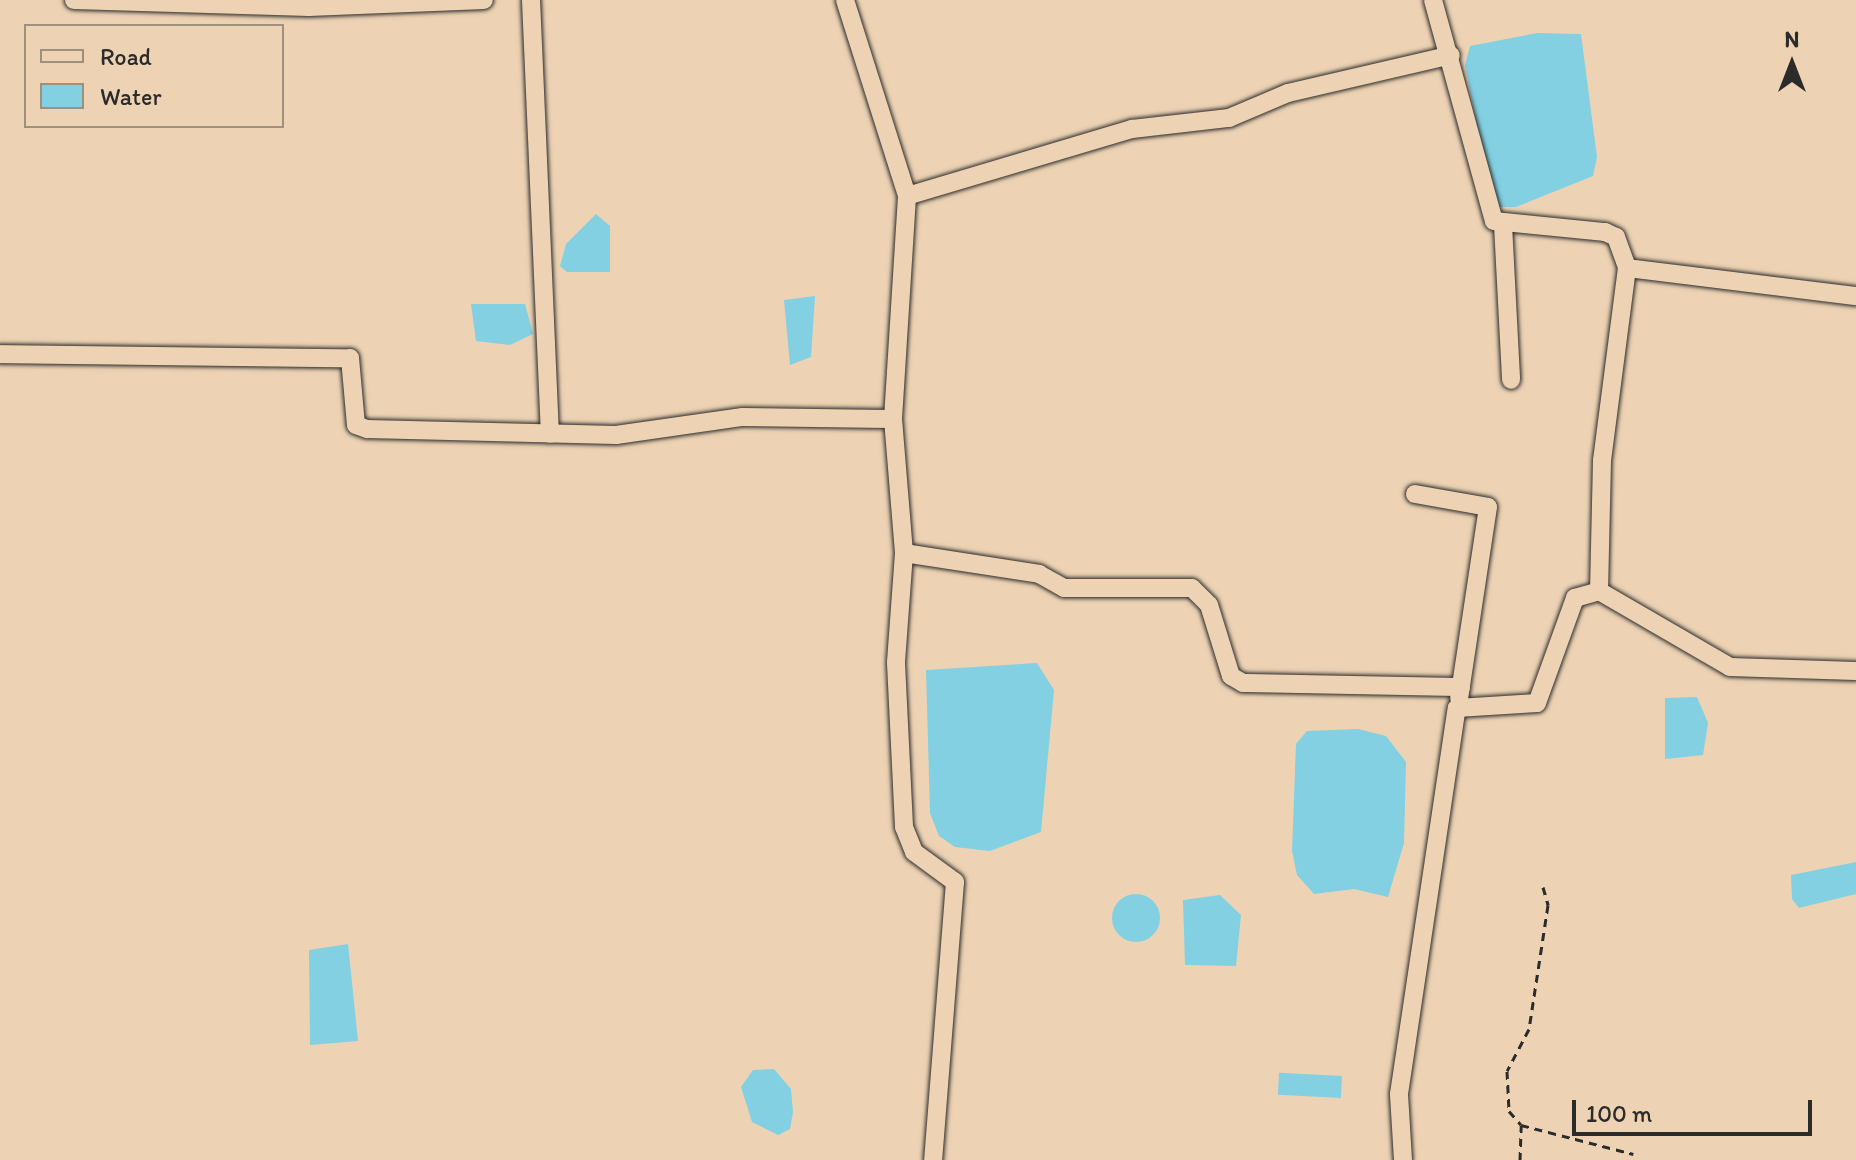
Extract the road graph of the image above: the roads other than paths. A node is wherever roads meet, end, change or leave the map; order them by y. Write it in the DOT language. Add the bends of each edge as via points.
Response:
graph roads {
  1 [pos="74,0"];
  2 [pos="484,0"];
  3 [pos="531,0"];
  4 [pos="845,0"];
  5 [pos="1433,0"];
  6 [pos="1451,55"];
  7 [pos="907,196"];
  8 [pos="1503,225"];
  9 [pos="1627,268"];
  10 [pos="1856,296"];
  11 [pos="0,354"];
  12 [pos="1511,380"];
  13 [pos="893,419"];
  14 [pos="550,434"];
  15 [pos="1415,494"];
  16 [pos="904,553"];
  17 [pos="1599,591"];
  18 [pos="1856,671"];
  19 [pos="1461,687"];
  20 [pos="1457,708"];
  21 [pos="933,1160"];
  22 [pos="1403,1160"];
  1 -- 2 [label="street" via="309,7"];
  3 -- 14 [label="street"];
  4 -- 7 [label="street"];
  5 -- 6 [label="street"];
  6 -- 7 [label="street" via="1288,93 1229,118 1132,129"];
  6 -- 8 [label="street" via="1488,216"];
  7 -- 13 [label="street"];
  8 -- 9 [label="street" via="1605,232 1616,237"];
  8 -- 12 [label="street"];
  9 -- 10 [label="street"];
  9 -- 17 [label="street" via="1602,460"];
  11 -- 14 [label="street" via="350,358 356,425"];
  13 -- 14 [label="street" via="743,417 616,435"];
  13 -- 16 [label="street"];
  15 -- 19 [label="street" via="1488,507"];
  16 -- 19 [label="street" via="1039,574 1064,588 1192,588 1209,605 1231,676 1243,683"];
  16 -- 21 [label="street" via="896,663 904,827 914,852 955,882"];
  17 -- 18 [label="street" via="1730,667"];
  17 -- 20 [label="street" via="1575,598 1537,703"];
  19 -- 20 [label="street"];
  20 -- 22 [label="street" via="1399,1094"];
}
